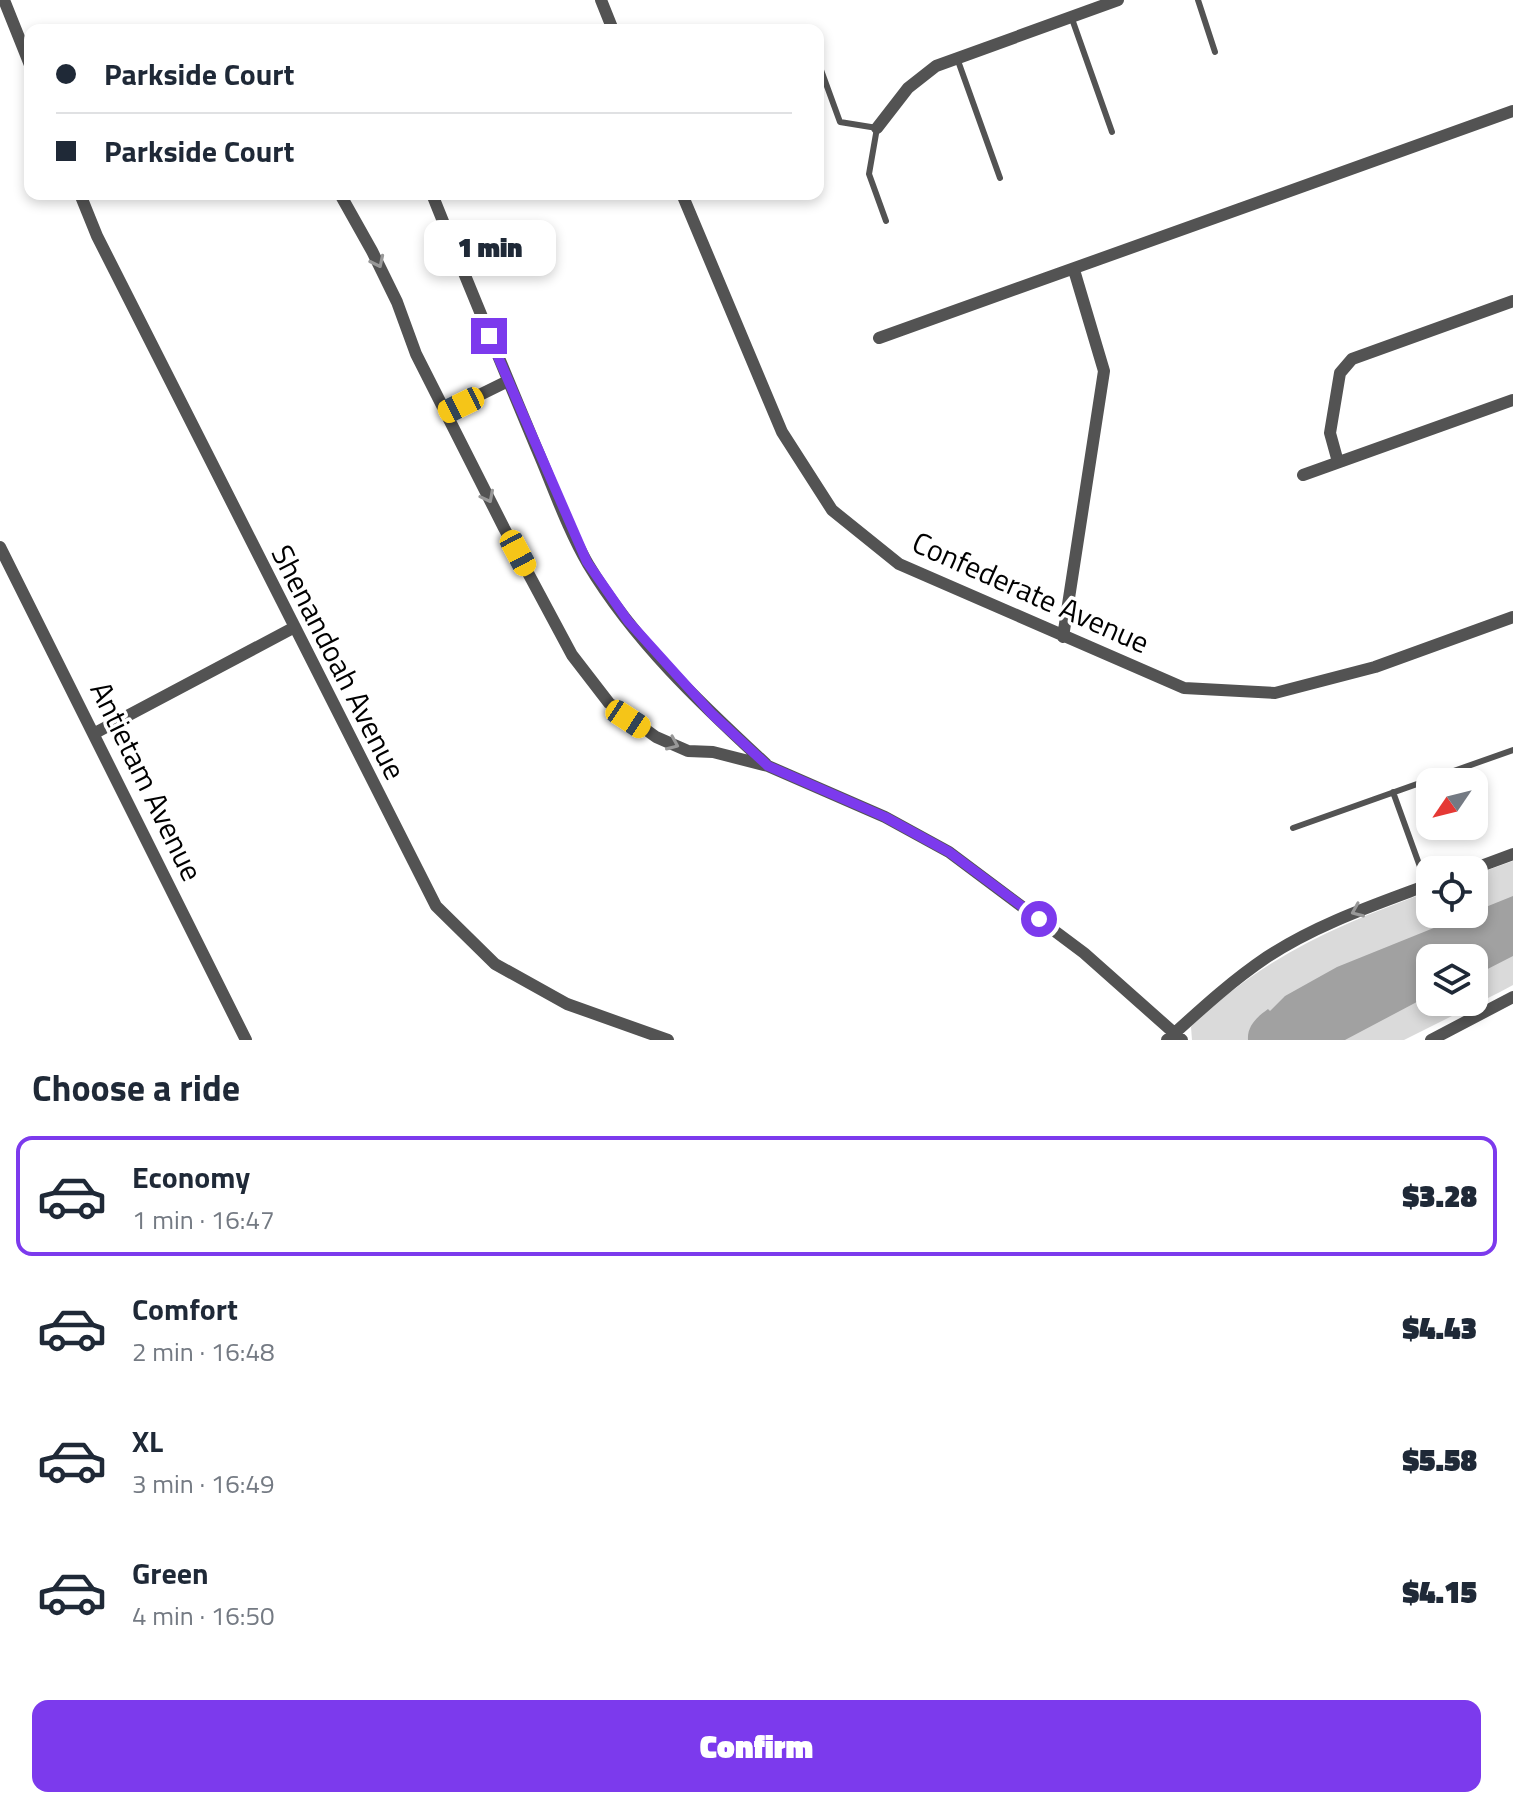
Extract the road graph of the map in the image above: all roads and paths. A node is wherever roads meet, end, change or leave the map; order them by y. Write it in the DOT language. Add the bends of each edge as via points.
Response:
graph roads {
  1 [pos="4,0"];
  2 [pos="601,0"];
  3 [pos="1118,0"];
  4 [pos="1198,0"];
  5 [pos="1071,16"];
  6 [pos="611,24"];
  7 [pos="24,50"];
  8 [pos="1215,52"];
  9 [pos="957,58"];
  10 [pos="824,78"];
  11 [pos="1513,111"];
  12 [pos="877,128"];
  13 [pos="1112,132"];
  14 [pos="1000,178"];
  15 [pos="82,200"];
  16 [pos="343,200"];
  17 [pos="434,200"];
  18 [pos="685,200"];
  19 [pos="886,221"];
  20 [pos="1074,270"];
  21 [pos="1513,301"];
  22 [pos="879,338"];
  23 [pos="508,381"];
  24 [pos="1513,400"];
  25 [pos="445,412"];
  26 [pos="1338,462"];
  27 [pos="1303,475"];
  28 [pos="0,547"];
  29 [pos="1513,617"];
  30 [pos="293,628"];
  31 [pos="1063,637"];
  32 [pos="95,733"];
  33 [pos="1513,750"];
  34 [pos="768,766"];
  35 [pos="1393,792"];
  36 [pos="1293,828"];
  37 [pos="1513,854"];
  38 [pos="1417,856"];
  39 [pos="1488,863"];
  40 [pos="1416,889"];
  41 [pos="1513,997"];
  42 [pos="1175,1037"];
  43 [pos="246,1040"];
  44 [pos="668,1040"];
  45 [pos="1431,1040"];
  1 -- 7 [label="street"];
  2 -- 6 [label="street"];
  3 -- 5 [label="street"];
  4 -- 8 [label="lane"];
  5 -- 9 [label="street"];
  5 -- 13 [label="lane"];
  9 -- 12 [label="street" via="936,66 908,88"];
  9 -- 14 [label="lane"];
  10 -- 12 [label="lane" via="840,122"];
  11 -- 20 [label="street"];
  12 -- 19 [label="lane" via="869,174"];
  15 -- 30 [label="street, Shenandoah Avenue"];
  16 -- 25 [label="street, one-way" via="391,289"];
  17 -- 23 [label="street"];
  18 -- 31 [label="street, Confederate Avenue" via="782,432 832,510 899,564"];
  20 -- 22 [label="street"];
  20 -- 31 [label="street" via="1104,371"];
  21 -- 26 [label="street" via="1345,365 1330,433"];
  23 -- 25 [label="street"];
  23 -- 34 [label="street" via="575,538 605,590 683,683"];
  24 -- 26 [label="street"];
  25 -- 34 [label="street, one-way" via="572,655 609,703 656,737 688,751"];
  26 -- 27 [label="street"];
  28 -- 32 [label="street, Antietam Avenue"];
  29 -- 31 [label="street, Confederate Avenue" via="1375,667 1275,693 1184,688"];
  30 -- 32 [label="street"];
  30 -- 44 [label="street, Shenandoah Avenue" via="436,906 495,964 567,1004"];
  32 -- 43 [label="street, Antietam Avenue"];
  33 -- 35 [label="lane"];
  34 -- 42 [label="street" via="885,817 949,852 1084,953"];
  35 -- 36 [label="lane"];
  35 -- 38 [label="lane"];
  37 -- 39 [label="street"];
  40 -- 42 [label="street, one-way" via="1358,910 1268,957 1224,988"];
  41 -- 45 [label="street"];
}
